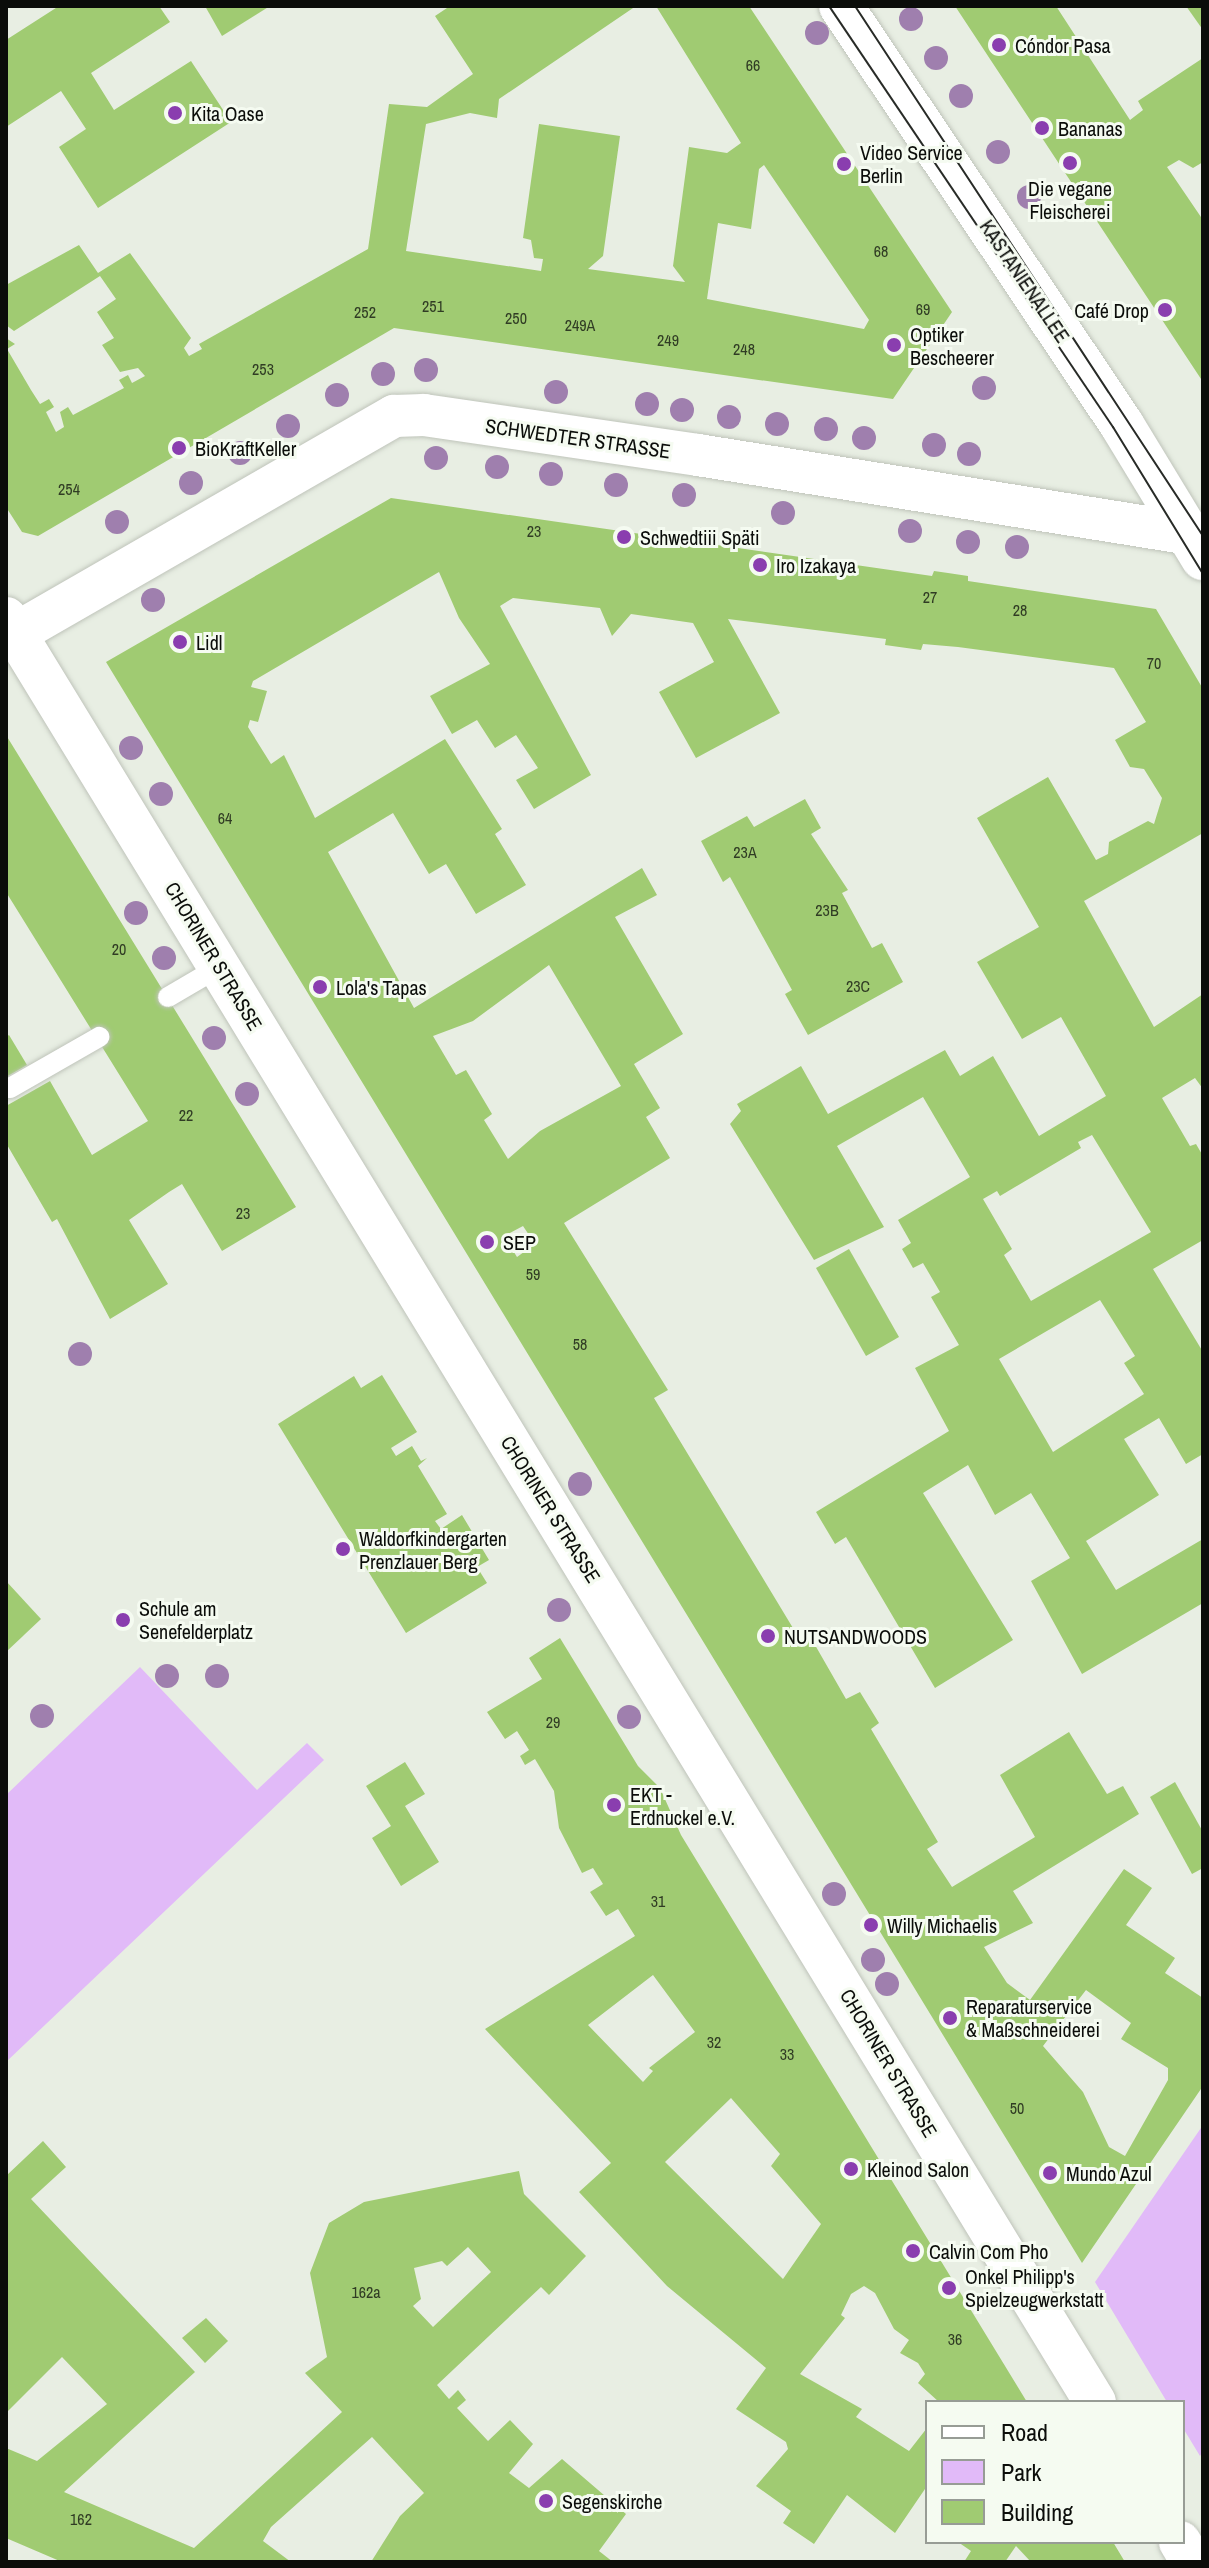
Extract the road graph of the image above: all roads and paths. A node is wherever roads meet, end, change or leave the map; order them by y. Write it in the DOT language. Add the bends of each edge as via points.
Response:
graph roads {
  1 [pos="841,6"];
  2 [pos="1198,543"];
  3 [pos="9,630"];
  4 [pos="221,966"];
  5 [pos="168,997"];
  6 [pos="99,1037"];
  7 [pos="10,1088"];
  8 [pos="1094,2400"];
  9 [pos="1181,2544"];
  10 [pos="1192,2562"];
  1 -- 2 [label="street, KASTANIENALLEE"];
  2 -- 3 [label="street, SCHWEDTER STRASSE" via="698,455 424,415 394,416"];
  3 -- 4 [label="street, CHORINER STRASSE"];
  4 -- 5 [label="lane"];
  4 -- 8 [label="street, CHORINER STRASSE" via="364,1211"];
  6 -- 7 [label="lane"];
  9 -- 10 [label="street"];
}
